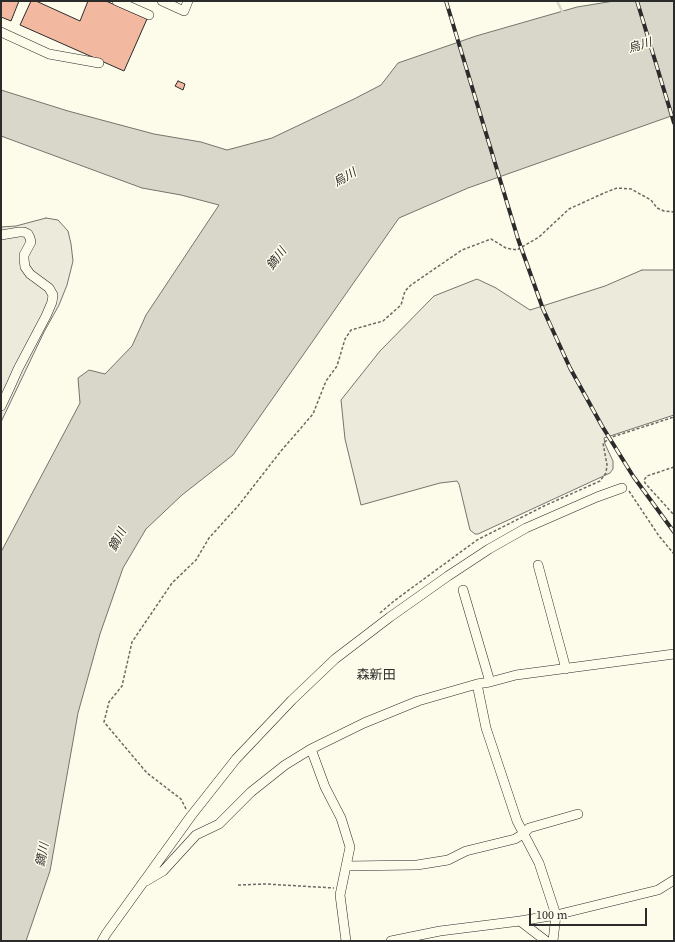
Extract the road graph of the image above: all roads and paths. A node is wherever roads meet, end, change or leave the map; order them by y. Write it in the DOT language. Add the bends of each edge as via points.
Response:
graph roads {
  1 [pos="117,1"];
  2 [pos="162,1"];
  3 [pos="188,1"];
  4 [pos="149,15"];
  5 [pos="1,32"];
  6 [pos="99,63"];
  7 [pos="674,212"];
  8 [pos="1,235"];
  9 [pos="1,406"];
  10 [pos="674,417"];
  11 [pos="674,467"];
  12 [pos="622,488"];
  13 [pos="674,515"];
  14 [pos="477,540"];
  15 [pos="674,554"];
  16 [pos="538,564"];
  17 [pos="463,590"];
  18 [pos="674,654"];
  19 [pos="566,669"];
  20 [pos="490,682"];
  21 [pos="477,684"];
  22 [pos="311,749"];
  23 [pos="186,809"];
  24 [pos="578,814"];
  25 [pos="523,834"];
  26 [pos="346,866"];
  27 [pos="674,880"];
  28 [pos="143,883"];
  29 [pos="238,885"];
  30 [pos="342,888"];
  31 [pos="556,915"];
  32 [pos="520,921"];
  33 [pos="102,941"];
  34 [pos="346,941"];
  35 [pos="391,941"];
  36 [pos="546,941"];
  37 [pos="553,941"];
  1 -- 4 [label="street"];
  2 -- 3 [label="street" via="184,11"];
  5 -- 6 [label="street" via="49,54"];
  7 -- 23 [label="path" via="657,208 651,200 631,189 617,188 604,192 570,209 539,237 517,250 506,248 491,239 462,250 411,285 405,291 401,305 383,321 351,330 345,339 337,366 326,381 313,414 209,538 196,560 172,583 132,642 122,686 109,702 104,722 147,773 181,799"];
  8 -- 9 [label="street" via="18,232 28,234 31,242 24,258 25,267 49,288 53,295 46,316"];
  10 -- 14 [label="path" via="612,437 603,443 607,465 606,473 600,481"];
  11 -- 13 [label="path" via="647,476 644,480"];
  12 -- 15 [label="path" via="631,492 659,536"];
  12 -- 28 [label="street" via="526,528 489,549 390,617 335,659 236,759"];
  16 -- 19 [label="street"];
  17 -- 20 [label="street"];
  18 -- 19 [label="street"];
  19 -- 20 [label="street" via="516,675"];
  20 -- 21 [label="street"];
  21 -- 22 [label="street" via="418,701 364,723"];
  21 -- 25 [label="street" via="486,728"];
  22 -- 26 [label="street" via="325,787 341,818 350,846"];
  22 -- 28 [label="street" via="285,765 251,792 219,824 196,835 163,871"];
  24 -- 25 [label="street" via="529,828"];
  25 -- 26 [label="street" via="515,839 466,851 448,860 417,865"];
  25 -- 31 [label="street" via="539,862"];
  26 -- 30 [label="street"];
  27 -- 31 [label="street" via="658,890"];
  28 -- 33 [label="street"];
  29 -- 30 [label="path"];
  30 -- 34 [label="street" via="340,896"];
  31 -- 32 [label="street"];
  31 -- 37 [label="street"];
  32 -- 35 [label="street" via="440,931"];
  32 -- 36 [label="street"];
}
